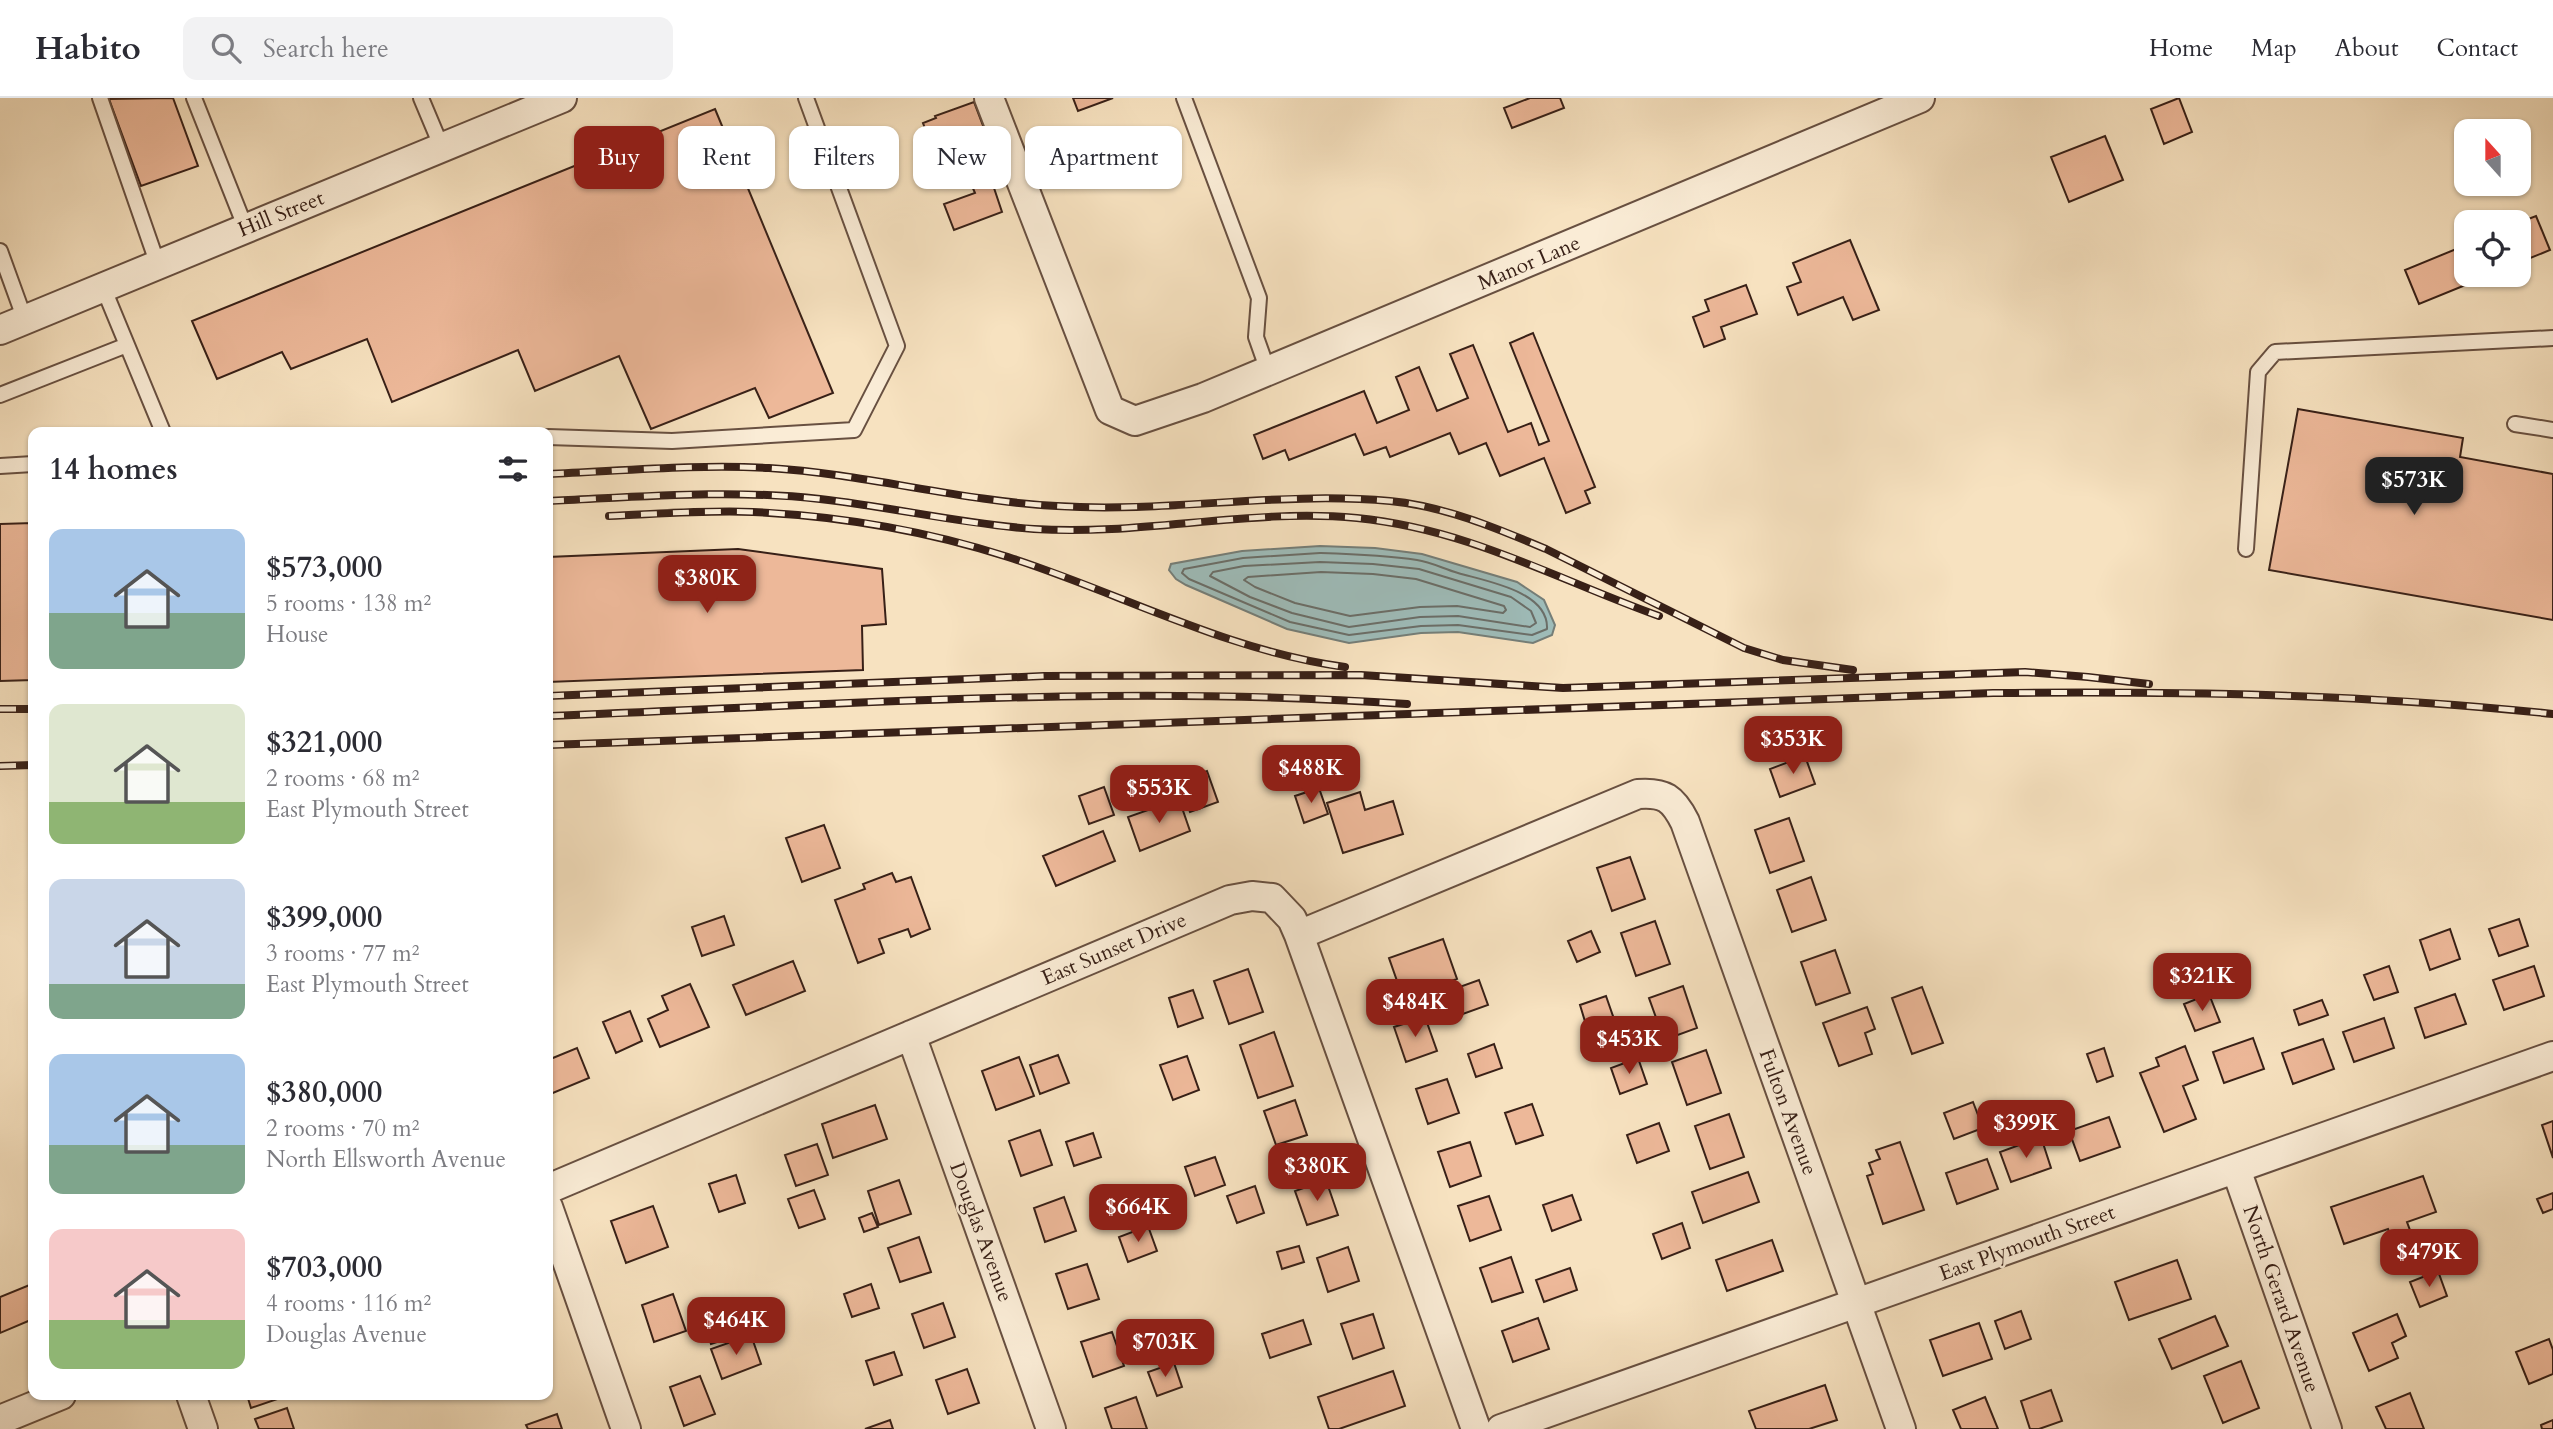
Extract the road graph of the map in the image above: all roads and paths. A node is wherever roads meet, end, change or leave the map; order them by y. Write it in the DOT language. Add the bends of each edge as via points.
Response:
graph roads {
  1 [pos="100,98"];
  2 [pos="194,98"];
  3 [pos="421,98"];
  4 [pos="562,98"];
  5 [pos="806,98"];
  6 [pos="989,98"];
  7 [pos="1184,98"];
  8 [pos="1920,98"];
  9 [pos="516,107"];
  10 [pos="442,148"];
  11 [pos="246,229"];
  12 [pos="0,251"];
  13 [pos="158,265"];
  14 [pos="103,288"];
  15 [pos="12,325"];
  16 [pos="2553,338"];
  17 [pos="127,345"];
  18 [pos="1268,371"];
  19 [pos="0,395"];
  20 [pos="2515,424"];
  21 [pos="161,427"];
  22 [pos="2553,430"];
  23 [pos="553,437"];
  24 [pos="28,464"];
  25 [pos="0,466"];
  26 [pos="2246,549"];
  27 [pos="1299,935"];
  28 [pos="911,1035"];
  29 [pos="2553,1056"];
  30 [pos="2236,1169"];
  31 [pos="553,1187"];
  32 [pos="553,1220"];
  33 [pos="1857,1303"];
  34 [pos="49,1400"];
  35 [pos="193,1400"];
  36 [pos="0,1420"];
  37 [pos="203,1429"];
  38 [pos="626,1429"];
  39 [pos="1051,1429"];
  40 [pos="1476,1429"];
  41 [pos="1502,1429"];
  42 [pos="1901,1429"];
  43 [pos="2327,1429"];
  1 -- 13 [label="lane"];
  2 -- 11 [label="lane"];
  3 -- 10 [label="lane"];
  4 -- 9 [label="street, Hill Street"];
  5 -- 23 [label="lane" via="898,346 854,430 672,441"];
  6 -- 18 [label="street, Manor Lane" via="1110,410 1135,421"];
  7 -- 18 [label="lane" via="1259,298 1256,337"];
  8 -- 18 [label="street, Manor Lane"];
  9 -- 10 [label="street, Hill Street"];
  10 -- 11 [label="street, Hill Street"];
  11 -- 13 [label="street, Hill Street"];
  12 -- 15 [label="lane"];
  13 -- 14 [label="street, Hill Street"];
  14 -- 15 [label="street, Hill Street"];
  14 -- 17 [label="lane"];
  16 -- 26 [label="lane" via="2275,352 2258,372"];
  17 -- 19 [label="lane"];
  17 -- 21 [label="lane"];
  20 -- 22 [label="lane"];
  24 -- 25 [label="lane"];
  27 -- 28 [label="street, East Sunset Drive" via="1292,919 1272,898 1230,900"];
  27 -- 33 [label="street, Fulton Avenue" via="1638,794 1668,798 1685,822"];
  27 -- 40 [label="street"];
  28 -- 31 [label="street, East Sunset Drive"];
  28 -- 39 [label="street, Douglas Avenue"];
  29 -- 30 [label="street, East Plymouth Street"];
  30 -- 33 [label="street, East Plymouth Street"];
  30 -- 43 [label="street, North Gerard Avenue"];
  32 -- 38 [label="street"];
  33 -- 41 [label="street, East Plymouth Street"];
  33 -- 42 [label="street, Fulton Avenue"];
  34 -- 36 [label="street"];
  35 -- 37 [label="street"];
}
